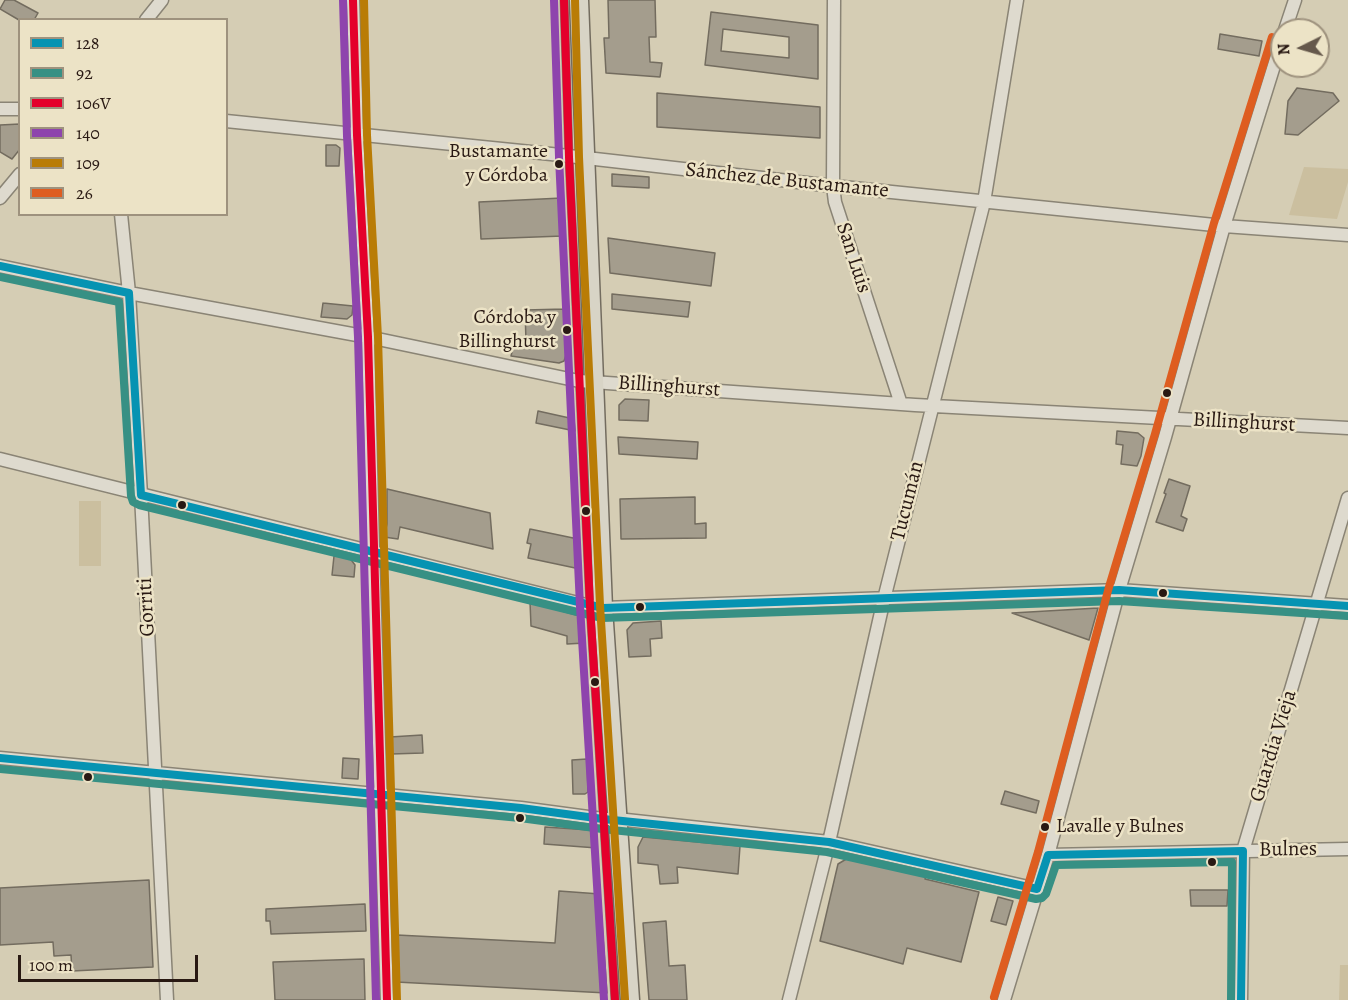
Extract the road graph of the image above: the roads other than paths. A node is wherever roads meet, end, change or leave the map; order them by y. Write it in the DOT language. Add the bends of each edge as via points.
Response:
graph roads {
  1 [pos="162,0"];
  2 [pos="353,0"];
  3 [pos="564,0"];
  4 [pos="579,0"];
  5 [pos="834,0"];
  6 [pos="1017,0"];
  7 [pos="1295,0"];
  8 [pos="148,18"];
  9 [pos="1289,18"];
  10 [pos="1270,78"];
  11 [pos="0,109"];
  12 [pos="18,109"];
  13 [pos="228,122"];
  14 [pos="357,135"];
  15 [pos="577,158"];
  16 [pos="18,176"];
  17 [pos="833,186"];
  18 [pos="0,198"];
  19 [pos="984,202"];
  20 [pos="121,216"];
  21 [pos="1224,226"];
  22 [pos="1348,235"];
  23 [pos="0,266"];
  24 [pos="129,293"];
  25 [pos="368,338"];
  26 [pos="587,381"];
  27 [pos="901,404"];
  28 [pos="932,406"];
  29 [pos="1169,420"];
  30 [pos="1348,428"];
  31 [pos="0,459"];
  32 [pos="141,495"];
  33 [pos="1348,498"];
  34 [pos="373,551"];
  35 [pos="1119,590"];
  36 [pos="884,599"];
  37 [pos="1317,604"];
  38 [pos="1348,606"];
  39 [pos="597,607"];
  40 [pos="0,758"];
  41 [pos="156,773"];
  42 [pos="381,794"];
  43 [pos="610,819"];
  44 [pos="829,842"];
  45 [pos="1348,849"];
  46 [pos="1243,851"];
  47 [pos="1048,855"];
  48 [pos="1037,889"];
  49 [pos="167,1000"];
  50 [pos="387,1000"];
  51 [pos="615,1000"];
  52 [pos="630,1000"];
  53 [pos="789,1000"];
  54 [pos="1004,1000"];
  55 [pos="1241,1000"];
  1 -- 8 [label="street"];
  2 -- 14 [label="street"];
  3 -- 15 [label="lane"];
  4 -- 15 [label="main road"];
  5 -- 17 [label="street, San Luis"];
  6 -- 19 [label="street, Tucumán"];
  7 -- 9 [label="street"];
  10 -- 21 [label="street"];
  11 -- 12 [label="street"];
  13 -- 14 [label="street, Sánchez de Bustamante"];
  14 -- 15 [label="street, Sánchez de Bustamante"];
  14 -- 25 [label="street"];
  15 -- 17 [label="street, Sánchez de Bustamante"];
  15 -- 26 [label="main road"];
  16 -- 18 [label="street"];
  17 -- 19 [label="street, Sánchez de Bustamante"];
  17 -- 27 [label="street, San Luis"];
  19 -- 21 [label="street, Sánchez de Bustamante"];
  19 -- 28 [label="street, Tucumán"];
  20 -- 24 [label="street, Gorriti"];
  21 -- 22 [label="street, Sánchez de Bustamante"];
  21 -- 29 [label="street"];
  23 -- 24 [label="street, Billinghurst"];
  24 -- 25 [label="street, Billinghurst"];
  24 -- 32 [label="street, Gorriti"];
  25 -- 26 [label="street, Billinghurst"];
  25 -- 34 [label="street"];
  26 -- 27 [label="street, Billinghurst"];
  26 -- 39 [label="main road"];
  27 -- 28 [label="street, Billinghurst"];
  28 -- 29 [label="street, Billinghurst"];
  28 -- 36 [label="street, Tucumán"];
  29 -- 30 [label="street, Billinghurst"];
  29 -- 35 [label="street"];
  31 -- 32 [label="street"];
  32 -- 34 [label="street"];
  32 -- 41 [label="street, Gorriti"];
  33 -- 37 [label="street, Guardia Vieja"];
  34 -- 39 [label="street"];
  34 -- 42 [label="street"];
  35 -- 36 [label="street"];
  35 -- 37 [label="street"];
  35 -- 47 [label="street"];
  36 -- 39 [label="street"];
  36 -- 44 [label="street, Tucumán"];
  37 -- 38 [label="street"];
  37 -- 46 [label="street, Guardia Vieja"];
  39 -- 43 [label="main road"];
  40 -- 41 [label="street"];
  41 -- 42 [label="street"];
  41 -- 49 [label="street, Gorriti"];
  42 -- 43 [label="street"];
  42 -- 50 [label="street"];
  43 -- 44 [label="street"];
  43 -- 51 [label="lane"];
  43 -- 52 [label="main road"];
  44 -- 48 [label="street"];
  44 -- 53 [label="street, Tucumán"];
  45 -- 46 [label="street, Bulnes"];
  46 -- 47 [label="street, Bulnes"];
  46 -- 55 [label="street, Guardia Vieja"];
  47 -- 48 [label="street"];
  48 -- 54 [label="street"];
}
